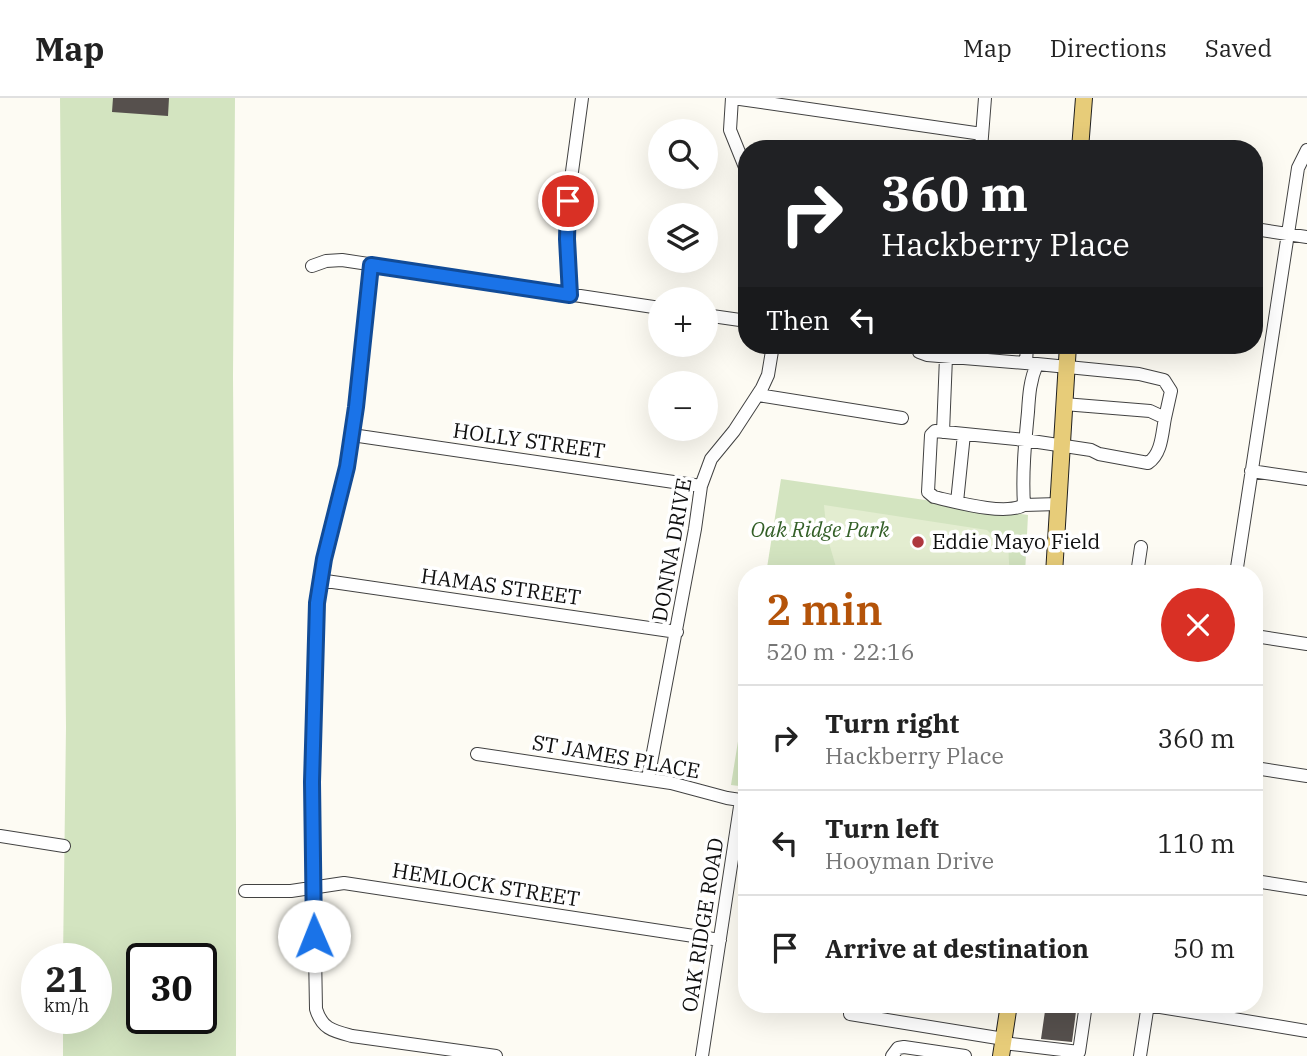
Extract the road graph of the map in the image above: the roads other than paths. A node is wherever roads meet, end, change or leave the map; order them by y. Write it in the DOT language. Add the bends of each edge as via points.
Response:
graph roads {
  1 [pos="582,98"];
  2 [pos="733,98"];
  3 [pos="985,98"];
  4 [pos="1084,98"];
  5 [pos="982,134"];
  6 [pos="982,140"];
  7 [pos="1081,140"];
  8 [pos="738,150"];
  9 [pos="1307,150"];
  10 [pos="1263,230"];
  11 [pos="1289,234"];
  12 [pos="1307,237"];
  13 [pos="371,265"];
  14 [pos="312,266"];
  15 [pos="570,295"];
  16 [pos="648,306"];
  17 [pos="718,316"];
  18 [pos="738,320"];
  19 [pos="771,354"];
  20 [pos="946,354"];
  21 [pos="966,354"];
  22 [pos="1029,354"];
  23 [pos="1068,354"];
  24 [pos="1031,364"];
  25 [pos="1067,367"];
  26 [pos="758,395"];
  27 [pos="1064,404"];
  28 [pos="902,418"];
  29 [pos="1165,418"];
  30 [pos="943,432"];
  31 [pos="964,434"];
  32 [pos="352,435"];
  33 [pos="1025,440"];
  34 [pos="1062,446"];
  35 [pos="1251,471"];
  36 [pos="1307,480"];
  37 [pos="701,486"];
  38 [pos="957,502"];
  39 [pos="1058,504"];
  40 [pos="1024,505"];
  41 [pos="1141,547"];
  42 [pos="1055,565"];
  43 [pos="1138,565"];
  44 [pos="1237,565"];
  45 [pos="319,580"];
  46 [pos="677,632"];
  47 [pos="1263,637"];
  48 [pos="1307,644"];
  49 [pos="477,754"];
  50 [pos="1263,769"];
  51 [pos="1307,776"];
  52 [pos="648,779"];
  53 [pos="738,800"];
  54 [pos="0,836"];
  55 [pos="738,836"];
  56 [pos="64,846"];
  57 [pos="1263,882"];
  58 [pos="313,888"];
  59 [pos="1307,889"];
  60 [pos="244,891"];
  61 [pos="720,940"];
  62 [pos="850,1013"];
  63 [pos="1008,1013"];
  64 [pos="1085,1013"];
  65 [pos="1147,1013"];
  66 [pos="1197,1013"];
  67 [pos="1307,1031"];
  68 [pos="1003,1046"];
  69 [pos="892,1055"];
  70 [pos="496,1056"];
  71 [pos="702,1056"];
  72 [pos="965,1056"];
  73 [pos="1140,1056"];
  1 -- 15 [label="street" via="567,210"];
  2 -- 5 [label="street"];
  2 -- 8 [label="street" via="730,130"];
  3 -- 5 [label="street"];
  4 -- 7 [label="main road"];
  5 -- 6 [label="street"];
  9 -- 11 [label="street" via="1298,168"];
  10 -- 11 [label="street"];
  11 -- 12 [label="street"];
  11 -- 35 [label="street"];
  13 -- 14 [label="street" via="342,260"];
  13 -- 15 [label="street"];
  13 -- 32 [label="street"];
  15 -- 16 [label="street"];
  17 -- 18 [label="street"];
  19 -- 26 [label="street, DONNA DRIVE"];
  20 -- 30 [label="street"];
  21 -- 24 [label="street"];
  22 -- 24 [label="street"];
  23 -- 25 [label="main road"];
  24 -- 25 [label="street"];
  24 -- 33 [label="street"];
  25 -- 27 [label="main road"];
  25 -- 29 [label="street" via="1164,380 1171,391"];
  26 -- 28 [label="street"];
  26 -- 37 [label="street, DONNA DRIVE" via="711,459"];
  27 -- 29 [label="street" via="1150,411"];
  27 -- 34 [label="main road"];
  29 -- 34 [label="street" via="1160,447 1148,463"];
  30 -- 31 [label="street"];
  30 -- 38 [label="street" via="931,435 928,492"];
  31 -- 33 [label="street"];
  31 -- 38 [label="street"];
  32 -- 37 [label="street, HOLLY STREET"];
  32 -- 45 [label="street"];
  33 -- 34 [label="street"];
  33 -- 40 [label="street"];
  34 -- 39 [label="main road"];
  35 -- 36 [label="street"];
  35 -- 44 [label="street"];
  37 -- 46 [label="street, DONNA DRIVE"];
  38 -- 40 [label="street" via="1017,509"];
  39 -- 40 [label="street"];
  39 -- 42 [label="main road"];
  41 -- 43 [label="street"];
  45 -- 46 [label="street, HAMAS STREET"];
  45 -- 58 [label="street"];
  46 -- 52 [label="street, DONNA DRIVE"];
  47 -- 48 [label="street"];
  49 -- 52 [label="street, ST JAMES PLACE"];
  50 -- 51 [label="street"];
  52 -- 53 [label="street, ST JAMES PLACE"];
  54 -- 56 [label="street"];
  55 -- 61 [label="street, OAK RIDGE ROAD"];
  57 -- 59 [label="street"];
  58 -- 60 [label="street, HEMLOCK STREET"];
  58 -- 61 [label="street, HEMLOCK STREET" via="344,883"];
  58 -- 70 [label="street" via="316,1009 325,1026 352,1036"];
  61 -- 71 [label="street, OAK RIDGE ROAD"];
  62 -- 68 [label="street"];
  63 -- 68 [label="main road"];
  64 -- 68 [label="street" via="1079,1052"];
  65 -- 73 [label="street"];
  66 -- 67 [label="street"];
  69 -- 72 [label="street" via="904,1047"];
}
